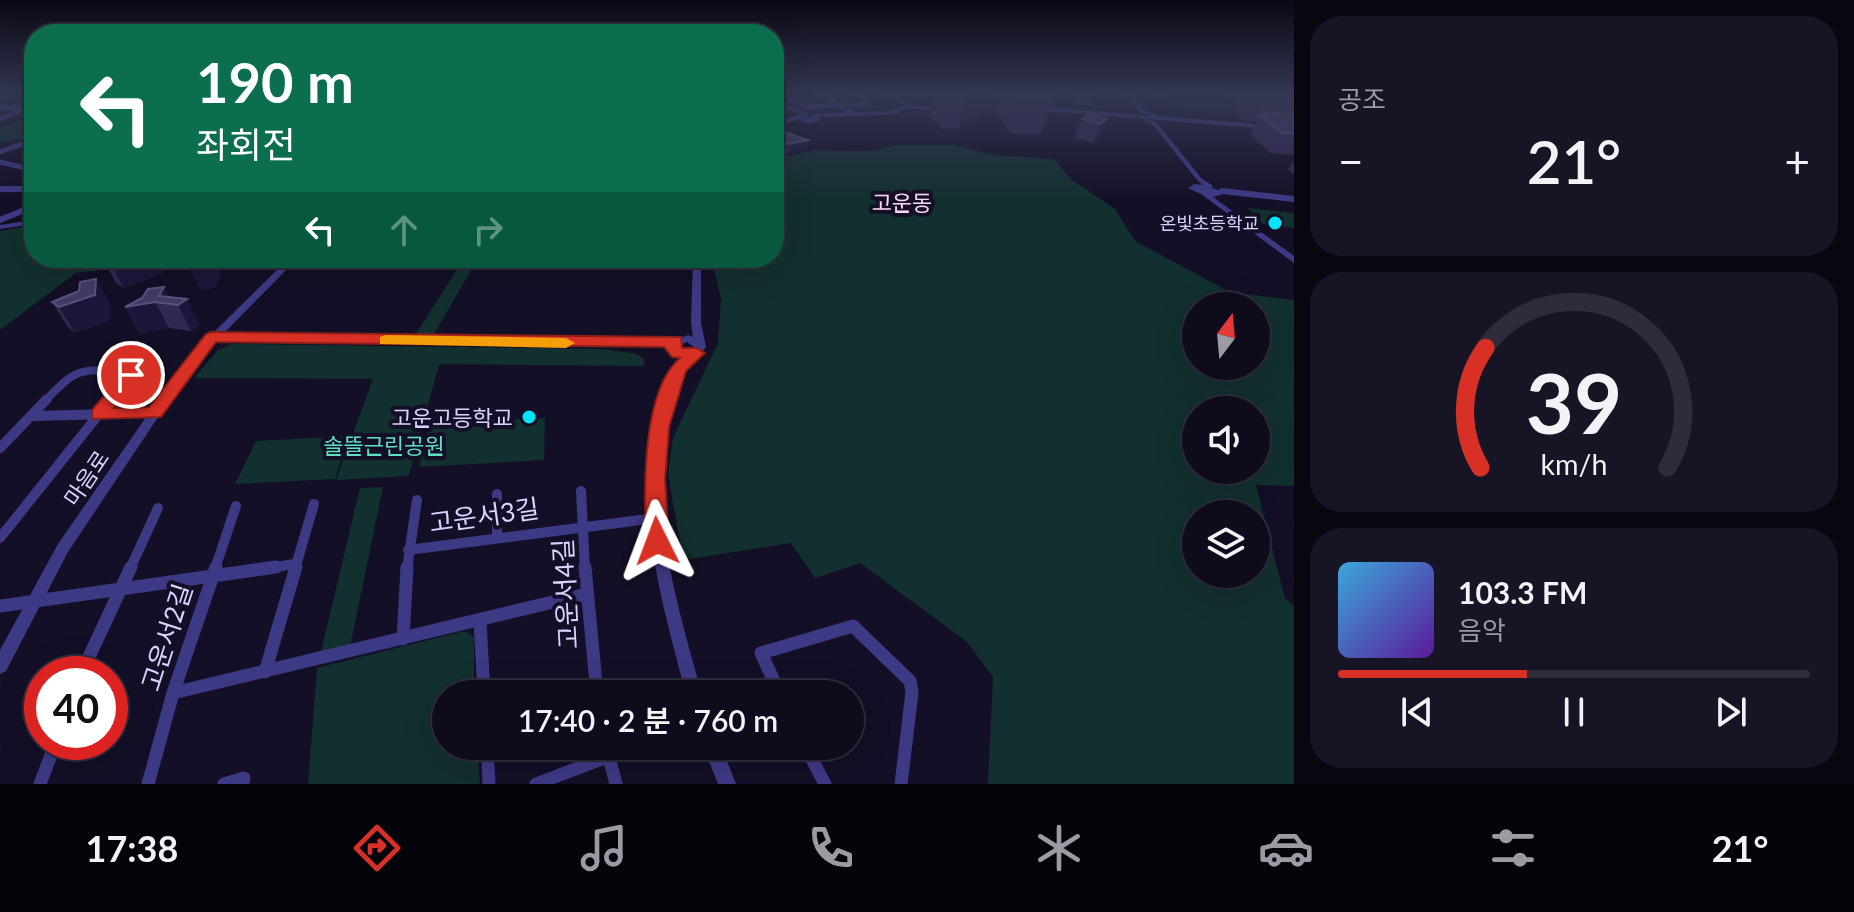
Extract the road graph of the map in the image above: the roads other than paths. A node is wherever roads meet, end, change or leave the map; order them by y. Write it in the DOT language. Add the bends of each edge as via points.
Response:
graph roads {
  1 [pos="1163,130"];
  2 [pos="24,143"];
  3 [pos="0,152"];
  4 [pos="0,162"];
  5 [pos="24,168"];
  6 [pos="1197,182"];
  7 [pos="0,189"];
  8 [pos="24,189"];
  9 [pos="1219,197"];
  10 [pos="1294,199"];
  11 [pos="24,210"];
  12 [pos="0,220"];
  13 [pos="24,223"];
  14 [pos="0,227"];
  15 [pos="1294,260"];
  16 [pos="283,268"];
  17 [pos="697,268"];
  18 [pos="693,322"];
  19 [pos="211,337"];
  20 [pos="676,345"];
  21 [pos="698,349"];
  22 [pos="678,369"];
  23 [pos="155,413"];
  24 [pos="99,414"];
  25 [pos="31,416"];
  26 [pos="0,448"];
  27 [pos="581,491"];
  28 [pos="497,494"];
  29 [pos="417,500"];
  30 [pos="314,504"];
  31 [pos="236,506"];
  32 [pos="158,508"];
  33 [pos="656,518"];
  34 [pos="585,525"];
  35 [pos="497,537"];
  36 [pos="0,538"];
  37 [pos="408,550"];
  38 [pos="295,564"];
  39 [pos="211,576"];
  40 [pos="120,589"];
  41 [pos="586,594"];
  42 [pos="34,601"];
  43 [pos="0,606"];
  44 [pos="480,621"];
  45 [pos="403,639"];
  46 [pos="89,656"];
  47 [pos="0,666"];
  48 [pos="265,672"];
  49 [pos="483,680"];
  50 [pos="595,680"];
  51 [pos="690,680"];
  52 [pos="774,680"];
  53 [pos="173,693"];
  54 [pos="49,760"];
  55 [pos="488,760"];
  56 [pos="588,760"];
  57 [pos="608,760"];
  58 [pos="718,760"];
  59 [pos="812,760"];
  60 [pos="40,784"];
  61 [pos="148,784"];
  62 [pos="224,784"];
  63 [pos="243,784"];
  64 [pos="489,784"];
  65 [pos="536,784"];
  66 [pos="616,784"];
  67 [pos="727,784"];
  68 [pos="825,784"];
  69 [pos="901,784"];
  1 -- 6 [label="street"];
  2 -- 3 [label="street"];
  4 -- 5 [label="street"];
  6 -- 9 [label="street" via="1210,186"];
  6 -- 9 [label="street" via="1194,190"];
  7 -- 8 [label="street"];
  9 -- 10 [label="street"];
  9 -- 15 [label="street"];
  11 -- 12 [label="street"];
  13 -- 14 [label="street"];
  16 -- 19 [label="street, 마음로"];
  17 -- 18 [label="street"];
  18 -- 20 [label="street"];
  18 -- 21 [label="street"];
  19 -- 20 [label="street"];
  19 -- 23 [label="street, 마음로"];
  20 -- 21 [label="street" via="687,355"];
  20 -- 21 [label="street" via="692,339"];
  20 -- 22 [label="street"];
  21 -- 22 [label="street"];
  22 -- 33 [label="street" via="659,427"];
  23 -- 24 [label="street"];
  23 -- 42 [label="street, 마음로" via="63,548"];
  24 -- 25 [label="street"];
  24 -- 25 [label="street" via="131,375 126,371 80,370"];
  24 -- 36 [label="street"];
  25 -- 26 [label="street"];
  27 -- 34 [label="street, 고운서4길"];
  28 -- 35 [label="street"];
  29 -- 37 [label="street"];
  30 -- 38 [label="street"];
  31 -- 39 [label="street, 고운서2길"];
  32 -- 40 [label="street"];
  33 -- 34 [label="street, 고운서3길"];
  33 -- 51 [label="street" via="663,578"];
  34 -- 35 [label="street, 고운서3길"];
  34 -- 41 [label="street, 고운서4길"];
  35 -- 37 [label="street, 고운서3길"];
  37 -- 45 [label="street, 고운서3길"];
  38 -- 39 [label="street"];
  38 -- 48 [label="street"];
  39 -- 40 [label="street"];
  39 -- 53 [label="street, 고운서2길"];
  40 -- 42 [label="street"];
  40 -- 46 [label="street"];
  41 -- 44 [label="street"];
  41 -- 50 [label="street, 고운서4길"];
  42 -- 43 [label="street"];
  42 -- 47 [label="street, 마음로"];
  44 -- 45 [label="street"];
  44 -- 49 [label="street"];
  45 -- 48 [label="street"];
  48 -- 53 [label="street"];
  52 -- 69 [label="street" via="761,653 853,626 910,681"];
  53 -- 61 [label="street, 고운서2길"];
  54 -- 60 [label="street"];
  55 -- 64 [label="street"];
  56 -- 65 [label="street"];
  57 -- 66 [label="street"];
  58 -- 67 [label="street"];
  59 -- 68 [label="street"];
  62 -- 63 [label="street" via="244,778"];
}
